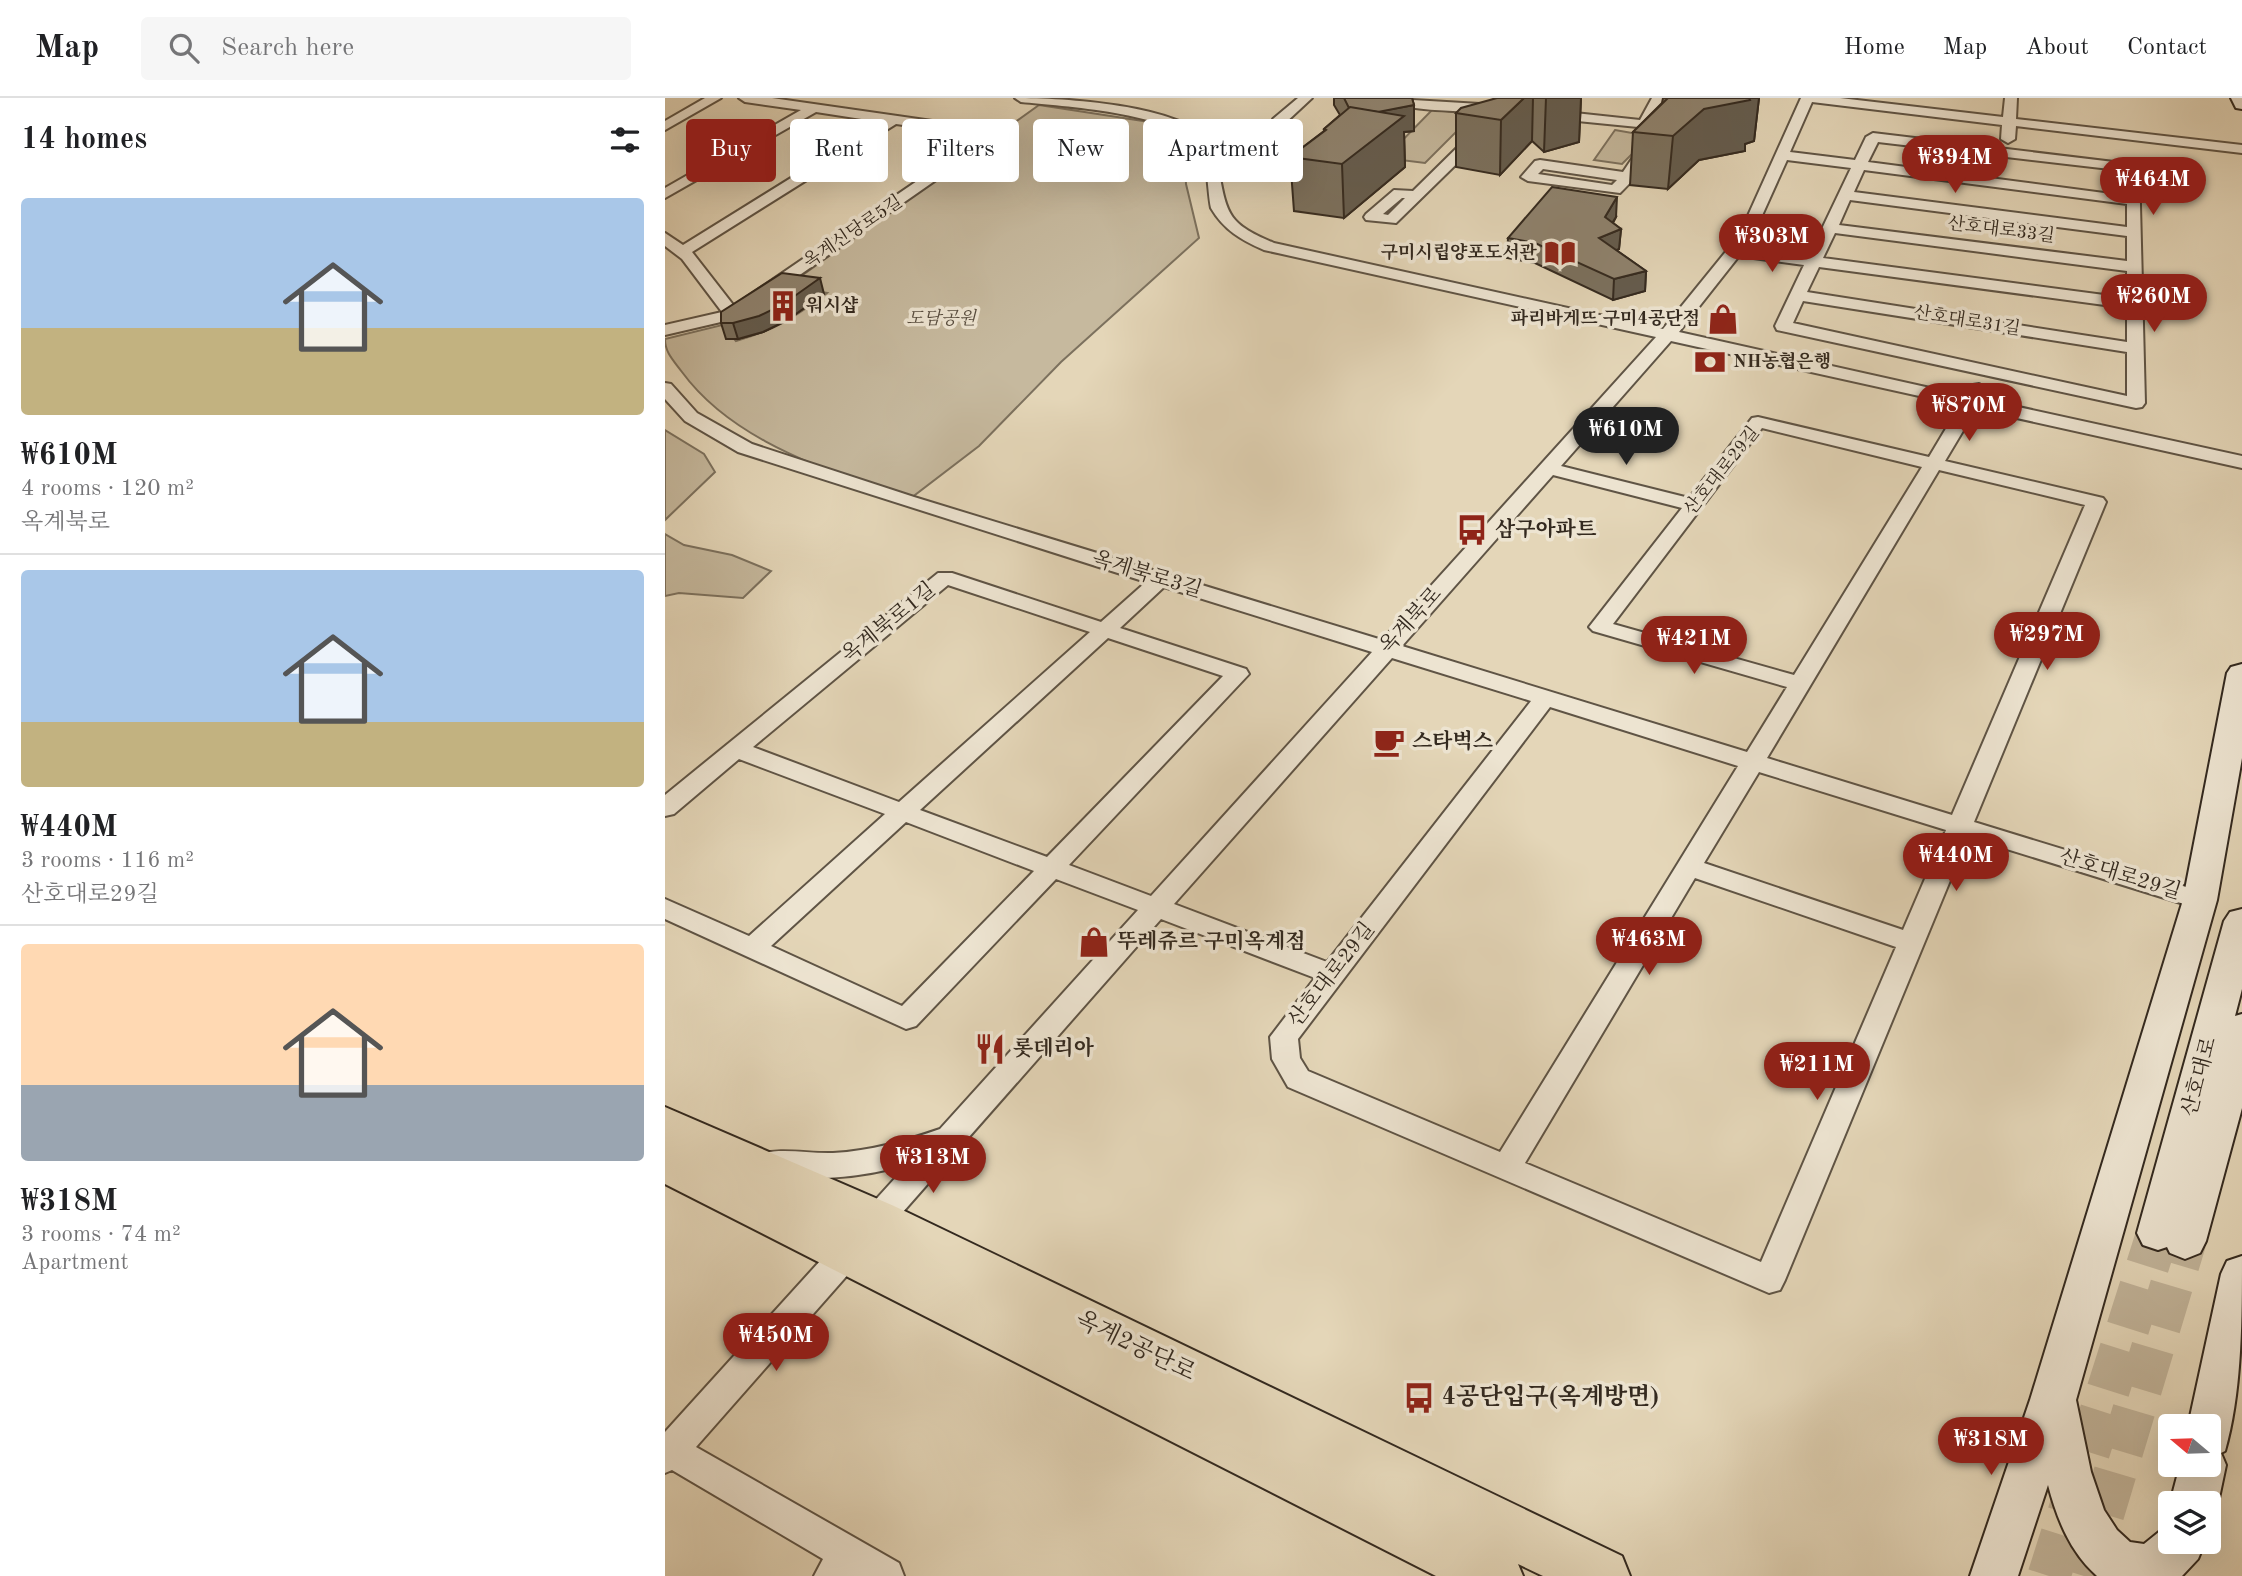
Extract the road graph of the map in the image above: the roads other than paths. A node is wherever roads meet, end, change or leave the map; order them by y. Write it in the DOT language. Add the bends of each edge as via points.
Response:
graph roads {
  1 [pos="715,98"];
  2 [pos="745,98"];
  3 [pos="1021,98"];
  4 [pos="1306,98"];
  5 [pos="1385,98"];
  6 [pos="1658,98"];
  7 [pos="1807,98"];
  8 [pos="2011,98"];
  9 [pos="2240,98"];
  10 [pos="2242,104"];
  11 [pos="814,108"];
  12 [pos="1516,110"];
  13 [pos="894,119"];
  14 [pos="1282,119"];
  15 [pos="2009,122"];
  16 [pos="1644,124"];
  17 [pos="665,126"];
  18 [pos="2242,149"];
  19 [pos="2007,153"];
  20 [pos="1781,155"];
  21 [pos="1859,165"];
  22 [pos="1627,177"];
  23 [pos="665,194"];
  24 [pos="1845,195"];
  25 [pos="1418,196"];
  26 [pos="2134,201"];
  27 [pos="1829,228"];
  28 [pos="2135,233"];
  29 [pos="665,239"];
  30 [pos="683,251"];
  31 [pos="1735,251"];
  32 [pos="1814,260"];
  33 [pos="2135,267"];
  34 [pos="1797,295"];
  35 [pos="2135,304"];
  36 [pos="732,315"];
  37 [pos="665,330"];
  38 [pos="1665,335"];
  39 [pos="2136,348"];
  40 [pos="1990,371"];
  41 [pos="665,388"];
  42 [pos="1971,403"];
  43 [pos="2242,462"];
  44 [pos="1934,463"];
  45 [pos="1547,468"];
  46 [pos="1694,505"];
  47 [pos="1161,579"];
  48 [pos="1105,630"];
  49 [pos="1386,649"];
  50 [pos="2242,673"];
  51 [pos="1800,684"];
  52 [pos="1545,698"];
  53 [pos="736,749"];
  54 [pos="1753,762"];
  55 [pos="665,808"];
  56 [pos="902,813"];
  57 [pos="1959,826"];
  58 [pos="1689,867"];
  59 [pos="1051,868"];
  60 [pos="2200,900"];
  61 [pos="1156,907"];
  62 [pos="665,908"];
  63 [pos="2242,921"];
  64 [pos="1911,942"];
  65 [pos="752,948"];
  66 [pos="1333,974"];
  67 [pos="2242,1028"];
  68 [pos="665,1125"];
  69 [pos="951,1136"];
  70 [pos="744,1161"];
  71 [pos="665,1162"];
  72 [pos="1506,1168"];
  73 [pos="862,1237"];
  74 [pos="2242,1274"];
  75 [pos="2053,1400"];
  76 [pos="2213,1414"];
  77 [pos="667,1452"];
  78 [pos="2172,1554"];
  79 [pos="2181,1554"];
  80 [pos="840,1565"];
  81 [pos="886,1576"];
  82 [pos="1495,1576"];
  83 [pos="1602,1576"];
  84 [pos="1994,1576"];
  85 [pos="2176,1576"];
  1 -- 17 [label="street"];
  2 -- 11 [label="street"];
  3 -- 38 [label="street" via="1142,114 1189,131 1204,144 1222,216 1238,232 1269,247"];
  4 -- 14 [label="street"];
  5 -- 12 [label="street"];
  6 -- 16 [label="street"];
  7 -- 15 [label="street"];
  7 -- 20 [label="street, 옥계북로"];
  8 -- 15 [label="street"];
  9 -- 10 [label="street"];
  11 -- 13 [label="street"];
  11 -- 23 [label="street"];
  12 -- 16 [label="street"];
  12 -- 25 [label="street"];
  13 -- 30 [label="street"];
  13 -- 36 [label="street, 옥계신당로5길" via="995,134"];
  15 -- 18 [label="street"];
  15 -- 19 [label="street"];
  16 -- 22 [label="street" via="1641,152"];
  19 -- 21 [label="street" via="1873,137"];
  19 -- 26 [label="street" via="2134,168"];
  20 -- 21 [label="street"];
  20 -- 31 [label="street, 옥계북로"];
  21 -- 24 [label="street"];
  21 -- 26 [label="street"];
  22 -- 22 [label="street" via="1615,190 1528,177 1540,164"];
  24 -- 27 [label="street"];
  24 -- 28 [label="street, 산호대로33길"];
  26 -- 28 [label="street"];
  27 -- 32 [label="street"];
  27 -- 33 [label="street, 산호대로33길"];
  28 -- 33 [label="street"];
  29 -- 30 [label="street"];
  30 -- 36 [label="street"];
  31 -- 32 [label="street"];
  31 -- 38 [label="street, 옥계북로"];
  32 -- 34 [label="street"];
  32 -- 35 [label="street, 산호대로31길"];
  33 -- 35 [label="street, 산호대로31길"];
  34 -- 39 [label="street, 산호대로31길"];
  34 -- 40 [label="street, 산호대로31길" via="1783,326"];
  35 -- 39 [label="street, 산호대로31길"];
  36 -- 37 [label="street, 옥계신당로5길"];
  38 -- 42 [label="street"];
  38 -- 45 [label="street, 옥계북로"];
  39 -- 40 [label="street, 산호대로31길" via="2136,403"];
  40 -- 42 [label="street"];
  41 -- 47 [label="street, 옥계북로3길" via="691,417 745,448"];
  42 -- 43 [label="street"];
  42 -- 44 [label="street"];
  44 -- 46 [label="street, 산호대로29길" via="1758,422"];
  44 -- 51 [label="street"];
  44 -- 57 [label="street, 산호대로29길" via="2096,502"];
  45 -- 46 [label="street"];
  45 -- 49 [label="street, 옥계북로"];
  46 -- 51 [label="street, 산호대로29길" via="1600,627"];
  47 -- 48 [label="street"];
  47 -- 49 [label="street, 옥계북로3길"];
  48 -- 53 [label="street, 옥계북로1길" via="945,577"];
  48 -- 56 [label="street"];
  48 -- 59 [label="street, 옥계북로1길" via="1238,674"];
  49 -- 52 [label="street, 산호대로29길"];
  49 -- 61 [label="street, 옥계북로"];
  50 -- 60 [label="street"];
  51 -- 54 [label="street"];
  52 -- 54 [label="street, 산호대로29길"];
  52 -- 66 [label="street, 산호대로29길"];
  53 -- 55 [label="street, 옥계북로1길"];
  53 -- 56 [label="street"];
  54 -- 57 [label="street, 산호대로29길"];
  54 -- 58 [label="street"];
  56 -- 59 [label="street"];
  56 -- 65 [label="street"];
  57 -- 60 [label="street, 산호대로29길"];
  57 -- 64 [label="street, 산호대로29길"];
  58 -- 64 [label="street"];
  58 -- 72 [label="street"];
  59 -- 61 [label="street"];
  59 -- 65 [label="street, 옥계북로1길" via="906,1019"];
  60 -- 75 [label="street"];
  61 -- 66 [label="street"];
  61 -- 69 [label="street, 옥계북로"];
  62 -- 65 [label="street, 옥계북로1길"];
  63 -- 67 [label="street, 산호대로" via="2172,1237 2233,1070"];
  64 -- 72 [label="street, 산호대로29길" via="1769,1280"];
  66 -- 72 [label="street, 산호대로29길" via="1284,1037 1286,1059 1298,1079"];
  68 -- 70 [label="main road, 옥계2공단로"];
  69 -- 70 [label="street" via="867,1163 820,1166"];
  69 -- 73 [label="street, 옥계북로"];
  70 -- 73 [label="main road, 옥계2공단로"];
  71 -- 73 [label="main road, 옥계2공단로"];
  73 -- 77 [label="street, 옥계북로"];
  73 -- 82 [label="main road, 옥계2공단로"];
  73 -- 83 [label="main road, 옥계2공단로"];
  74 -- 76 [label="street"];
  75 -- 78 [label="street" via="2080,1511 2099,1548 2120,1564 2145,1568"];
  75 -- 84 [label="street"];
  77 -- 80 [label="street"];
  79 -- 85 [label="street"];
  80 -- 81 [label="street"];
}
